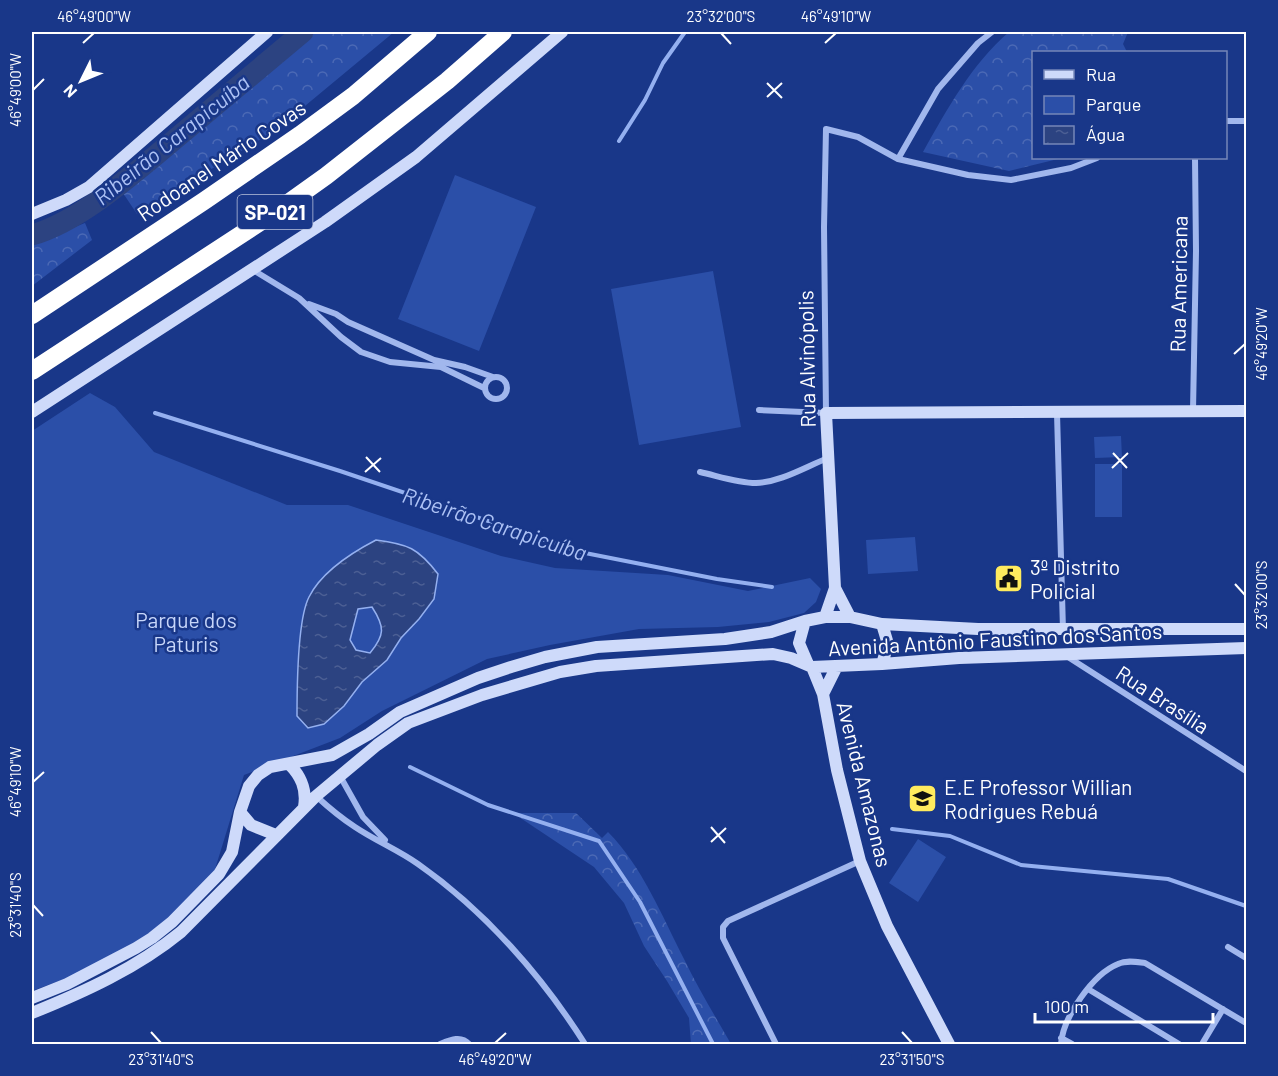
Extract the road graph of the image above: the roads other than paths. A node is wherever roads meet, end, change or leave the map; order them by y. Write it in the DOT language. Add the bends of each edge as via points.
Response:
graph roads {
  1 [pos="267,32"];
  2 [pos="428,32"];
  3 [pos="503,32"];
  4 [pos="562,32"];
  5 [pos="992,32"];
  6 [pos="1227,121"];
  7 [pos="1246,121"];
  8 [pos="898,159"];
  9 [pos="1094,159"];
  10 [pos="1195,159"];
  11 [pos="32,214"];
  12 [pos="253,269"];
  13 [pos="305,303"];
  14 [pos="32,315"];
  15 [pos="32,371"];
  16 [pos="493,377"];
  17 [pos="484,388"];
  18 [pos="759,410"];
  19 [pos="1193,411"];
  20 [pos="1246,411"];
  21 [pos="32,412"];
  22 [pos="826,413"];
  23 [pos="1057,413"];
  24 [pos="828,457"];
  25 [pos="700,472"];
  26 [pos="836,588"];
  27 [pos="825,617"];
  28 [pos="850,617"];
  29 [pos="805,621"];
  30 [pos="882,624"];
  31 [pos="1246,629"];
  32 [pos="1063,630"];
  33 [pos="1246,648"];
  34 [pos="1063,653"];
  35 [pos="882,664"];
  36 [pos="810,666"];
  37 [pos="837,666"];
  38 [pos="823,694"];
  39 [pos="289,764"];
  40 [pos="1246,771"];
  41 [pos="340,776"];
  42 [pos="316,796"];
  43 [pos="304,807"];
  44 [pos="240,812"];
  45 [pos="276,835"];
  46 [pos="390,845"];
  47 [pos="860,861"];
  48 [pos="1228,946"];
  49 [pos="1246,958"];
  50 [pos="1088,989"];
  51 [pos="32,998"];
  52 [pos="1223,1009"];
  53 [pos="32,1013"];
  54 [pos="1246,1023"];
  55 [pos="1061,1041"];
  56 [pos="466,1042"];
  57 [pos="440,1044"];
  58 [pos="585,1044"];
  59 [pos="776,1044"];
  60 [pos="949,1044"];
  61 [pos="1072,1044"];
  62 [pos="1179,1044"];
  63 [pos="1202,1044"];
  1 -- 11 [label="main road" via="89,187"];
  2 -- 14 [label="highway, Rodoanel Mário Covas / SP-021" via="300,135"];
  3 -- 15 [label="highway, SP-021" via="326,176"];
  4 -- 12 [label="main road" via="416,156"];
  5 -- 8 [label="street" via="938,89"];
  6 -- 7 [label="street"];
  8 -- 9 [label="street" via="1011,180 1071,168"];
  8 -- 22 [label="street, Rua Alvinópolis" via="858,137 826,129"];
  10 -- 19 [label="street, Rua Americana"];
  12 -- 13 [label="street"];
  12 -- 21 [label="main road"];
  13 -- 16 [label="street" via="434,360"];
  13 -- 17 [label="street" via="361,352 390,362 441,367"];
  16 -- 17 [label="street"];
  16 -- 17 [label="street" via="506,383 504,397 490,398"];
  18 -- 22 [label="street"];
  19 -- 20 [label="main road"];
  19 -- 23 [label="main road"];
  22 -- 23 [label="main road"];
  22 -- 24 [label="main road, Rua Alvinópolis"];
  23 -- 32 [label="street"];
  24 -- 25 [label="street" via="760,483"];
  24 -- 26 [label="main road, Rua Alvinópolis"];
  26 -- 27 [label="main road, Rua Alvinópolis"];
  26 -- 28 [label="main road, Rua Alvinópolis"];
  27 -- 28 [label="main road, Avenida Antônio Faustino dos Santos"];
  27 -- 29 [label="main road, Avenida Antônio Faustino dos Santos"];
  28 -- 30 [label="main road, Avenida Antônio Faustino dos Santos"];
  29 -- 36 [label="main road, Avenida Amazonas" via="798,643"];
  29 -- 39 [label="main road, Avenida Antônio Faustino dos Santos" via="771,632 725,639 597,647 545,657 477,678 419,703 332,755"];
  30 -- 32 [label="main road, Avenida Antônio Faustino dos Santos"];
  30 -- 35 [label="main road" via="888,644"];
  31 -- 32 [label="main road, Avenida Antônio Faustino dos Santos"];
  33 -- 34 [label="main road, Avenida Antônio Faustino dos Santos"];
  34 -- 35 [label="main road, Avenida Antônio Faustino dos Santos"];
  34 -- 40 [label="street, Rua Brasília"];
  35 -- 37 [label="main road, Avenida Antônio Faustino dos Santos"];
  36 -- 37 [label="main road, Avenida Antônio Faustino dos Santos"];
  36 -- 38 [label="main road, Avenida Amazonas"];
  36 -- 41 [label="main road, Avenida Antônio Faustino dos Santos" via="773,654 596,666 537,677 408,723"];
  37 -- 38 [label="main road, Avenida Amazonas"];
  38 -- 47 [label="main road, Avenida Amazonas"];
  39 -- 43 [label="main road" via="302,782"];
  39 -- 44 [label="main road, Avenida Antônio Faustino dos Santos" via="270,767 258,775 249,786"];
  41 -- 42 [label="main road, Avenida Antônio Faustino dos Santos"];
  41 -- 46 [label="street" via="363,817"];
  42 -- 43 [label="main road, Avenida Antônio Faustino dos Santos"];
  42 -- 46 [label="street" via="356,828"];
  43 -- 45 [label="main road, Avenida Antônio Faustino dos Santos"];
  44 -- 45 [label="main road" via="251,825"];
  44 -- 51 [label="main road, Avenida Antônio Faustino dos Santos" via="232,852 219,874 172,922 136,948"];
  45 -- 53 [label="main road, Avenida Antônio Faustino dos Santos" via="160,949"];
  46 -- 58 [label="street" via="456,892 488,923 548,991"];
  47 -- 59 [label="street" via="728,921 723,927 723,938"];
  47 -- 60 [label="main road, Avenida Amazonas" via="887,926"];
  48 -- 49 [label="street"];
  50 -- 52 [label="street" via="1104,971 1119,963 1145,963"];
  50 -- 55 [label="street" via="1073,1011"];
  50 -- 62 [label="street"];
  52 -- 54 [label="street"];
  52 -- 63 [label="street"];
  55 -- 61 [label="street"];
  56 -- 57 [label="street" via="458,1038"];
}
